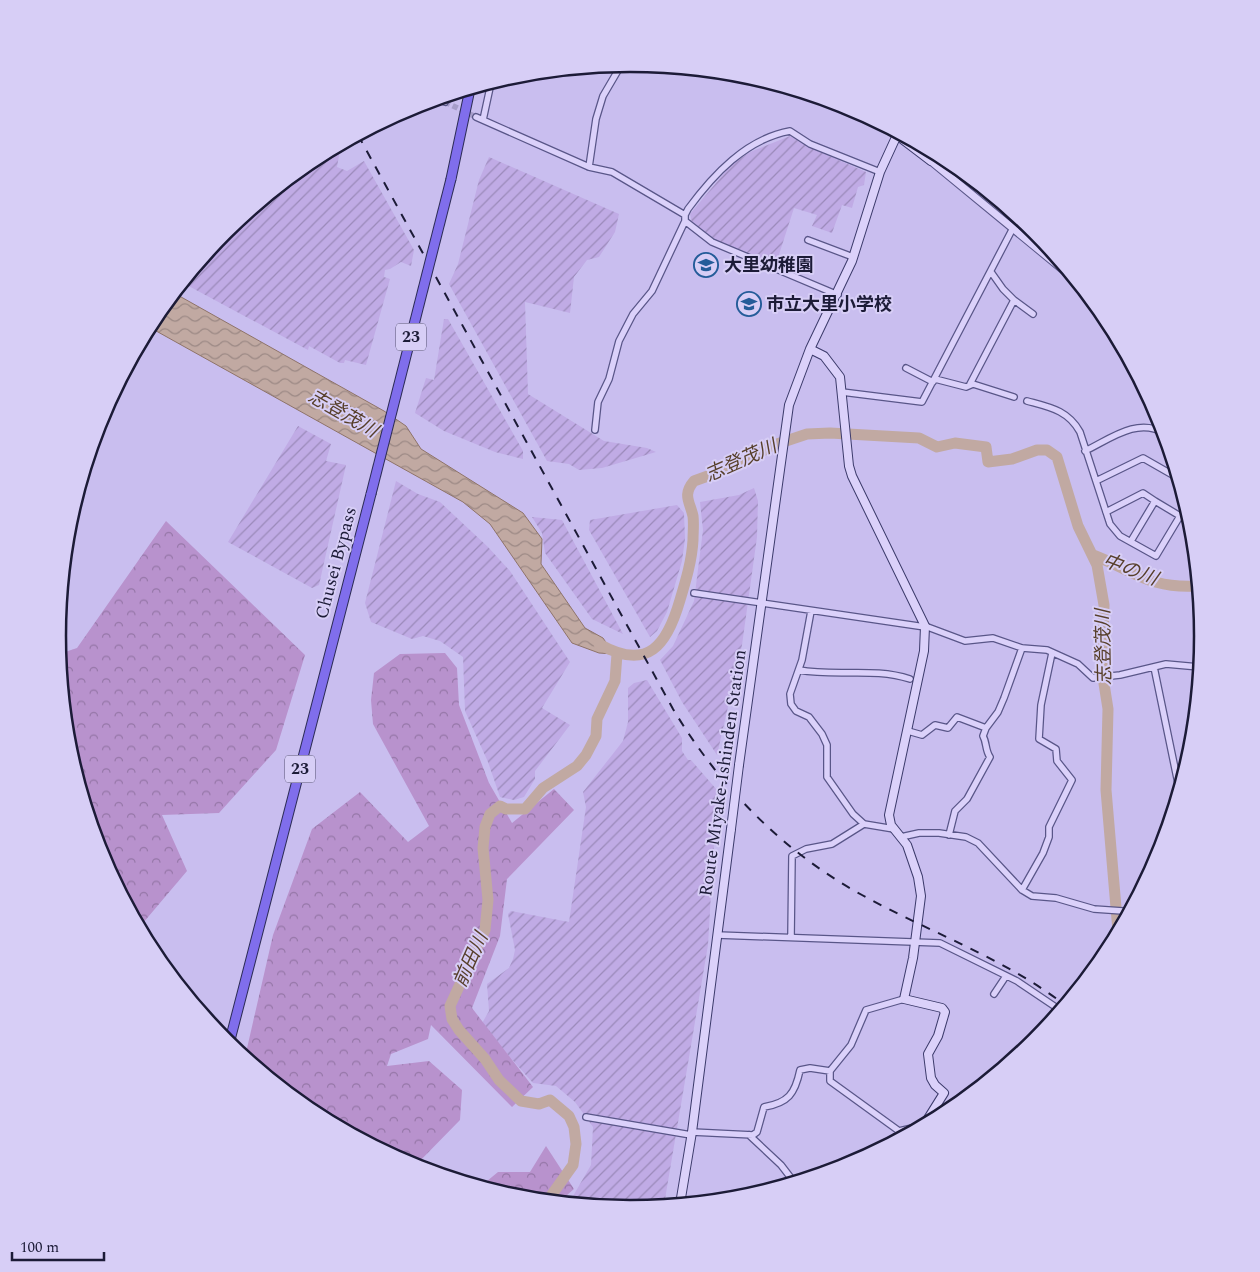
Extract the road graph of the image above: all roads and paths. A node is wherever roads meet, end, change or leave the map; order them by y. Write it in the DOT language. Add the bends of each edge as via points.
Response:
graph roads {
  1 [pos="617,72"];
  2 [pos="490,90"];
  3 [pos="468,96"];
  4 [pos="476,117"];
  5 [pos="483,120"];
  6 [pos="895,139"];
  7 [pos="922,154"];
  8 [pos="931,161"];
  9 [pos="588,167"];
  10 [pos="880,172"];
  11 [pos="685,218"];
  12 [pos="1013,228"];
  13 [pos="808,240"];
  14 [pos="1044,253"];
  15 [pos="853,257"];
  16 [pos="991,272"];
  17 [pos="838,294"];
  18 [pos="1014,300"];
  19 [pos="1033,314"];
  20 [pos="810,349"];
  21 [pos="906,368"];
  22 [pos="934,380"];
  23 [pos="970,384"];
  24 [pos="842,392"];
  25 [pos="1014,397"];
  26 [pos="1027,401"];
  27 [pos="1154,428"];
  28 [pos="595,430"];
  29 [pos="1085,450"];
  30 [pos="1170,473"];
  31 [pos="1096,481"];
  32 [pos="1156,501"];
  33 [pos="1106,512"];
  34 [pos="1180,516"];
  35 [pos="1131,541"];
  36 [pos="694,593"];
  37 [pos="761,605"];
  38 [pos="811,611"];
  39 [pos="925,627"];
  40 [pos="1022,648"];
  41 [pos="1052,653"];
  42 [pos="1193,666"];
  43 [pos="1154,667"];
  44 [pos="799,670"];
  45 [pos="910,679"];
  46 [pos="986,728"];
  47 [pos="908,731"];
  48 [pos="1176,776"];
  49 [pos="864,824"];
  50 [pos="894,829"];
  51 [pos="950,834"];
  52 [pos="901,837"];
  53 [pos="1022,890"];
  54 [pos="1121,912"];
  55 [pos="717,935"];
  56 [pos="791,937"];
  57 [pos="915,941"];
  58 [pos="1006,976"];
  59 [pos="994,994"];
  60 [pos="904,999"];
  61 [pos="1055,1007"];
  62 [pos="231,1035"];
  63 [pos="830,1071"];
  64 [pos="932,1112"];
  65 [pos="586,1117"];
  66 [pos="899,1131"];
  67 [pos="691,1133"];
  68 [pos="749,1135"];
  69 [pos="790,1177"];
  70 [pos="681,1197"];
  1 -- 9 [label="street" via="603,96"];
  2 -- 5 [label="street"];
  3 -- 62 [label="highway, Chusei Bypass / 23, bridge" via="371,494"];
  4 -- 5 [label="street"];
  5 -- 9 [label="street"];
  6 -- 10 [label="main road, Route Miyake-Ishinden Station"];
  7 -- 8 [label="main road"];
  8 -- 12 [label="street"];
  9 -- 11 [label="street" via="612,172"];
  10 -- 11 [label="street" via="786,132 732,159 697,197"];
  10 -- 15 [label="main road, Route Miyake-Ishinden Station"];
  11 -- 17 [label="street" via="712,242"];
  11 -- 28 [label="street" via="652,291 633,314 620,341 609,380 598,402"];
  12 -- 14 [label="street"];
  12 -- 16 [label="street"];
  13 -- 15 [label="street"];
  15 -- 17 [label="main road, Route Miyake-Ishinden Station"];
  16 -- 18 [label="street"];
  16 -- 22 [label="street"];
  17 -- 20 [label="main road, Route Miyake-Ishinden Station"];
  18 -- 19 [label="street"];
  18 -- 23 [label="street"];
  20 -- 24 [label="main road" via="824,356 837,370"];
  20 -- 37 [label="main road, Route Miyake-Ishinden Station" via="795,385 785,424"];
  21 -- 22 [label="street"];
  22 -- 23 [label="street" via="966,387"];
  22 -- 24 [label="street" via="922,402"];
  23 -- 25 [label="street"];
  24 -- 39 [label="main road" via="849,466"];
  26 -- 29 [label="street" via="1071,418 1080,432"];
  27 -- 29 [label="street" via="1134,427"];
  29 -- 31 [label="street"];
  30 -- 31 [label="street" via="1142,458"];
  31 -- 33 [label="street"];
  32 -- 33 [label="street" via="1143,493"];
  32 -- 34 [label="street"];
  32 -- 35 [label="street"];
  33 -- 35 [label="street" via="1116,532"];
  34 -- 35 [label="street" via="1156,556"];
  36 -- 37 [label="street"];
  37 -- 38 [label="street"];
  37 -- 55 [label="main road, Route Miyake-Ishinden Station, bridge"];
  38 -- 39 [label="street"];
  38 -- 44 [label="street"];
  39 -- 40 [label="street" via="965,641 993,638"];
  39 -- 47 [label="main road" via="924,651"];
  40 -- 41 [label="street"];
  40 -- 46 [label="street" via="998,712"];
  41 -- 43 [label="street" via="1078,664 1090,677 1096,678"];
  41 -- 53 [label="street" via="1041,705 1039,739 1056,749 1057,761 1072,780 1049,827 1043,853"];
  42 -- 43 [label="street" via="1166,664"];
  43 -- 48 [label="street"];
  44 -- 45 [label="street" via="829,674 879,671"];
  44 -- 49 [label="street" via="790,690 791,704 796,711 809,717 822,734 827,745 827,777"];
  46 -- 47 [label="street" via="957,717 948,728 935,726 922,735"];
  46 -- 51 [label="street" via="983,736 990,757 967,799 955,811"];
  47 -- 50 [label="main road" via="889,811"];
  49 -- 50 [label="street"];
  49 -- 56 [label="street" via="832,844 806,849 792,856"];
  50 -- 52 [label="main road"];
  51 -- 52 [label="street" via="919,833"];
  51 -- 53 [label="street" via="978,843"];
  52 -- 57 [label="main road" via="914,865 920,889 921,911"];
  53 -- 54 [label="street" via="1035,897 1056,898"];
  55 -- 56 [label="street"];
  55 -- 67 [label="main road, Route Miyake-Ishinden Station"];
  56 -- 57 [label="street"];
  57 -- 58 [label="street" via="940,943"];
  57 -- 60 [label="main road"];
  58 -- 59 [label="street"];
  58 -- 61 [label="street"];
  60 -- 63 [label="street" via="866,1010 851,1045"];
  60 -- 64 [label="main road" via="942,1008 945,1012 938,1036 928,1054 931,1078 944,1093"];
  63 -- 66 [label="street" via="830,1081"];
  63 -- 68 [label="street" via="800,1070 797,1086 783,1102 764,1107 757,1132"];
  65 -- 67 [label="street"];
  67 -- 68 [label="street"];
  67 -- 70 [label="main road, Route Miyake-Ishinden Station"];
  68 -- 69 [label="street"];
}
